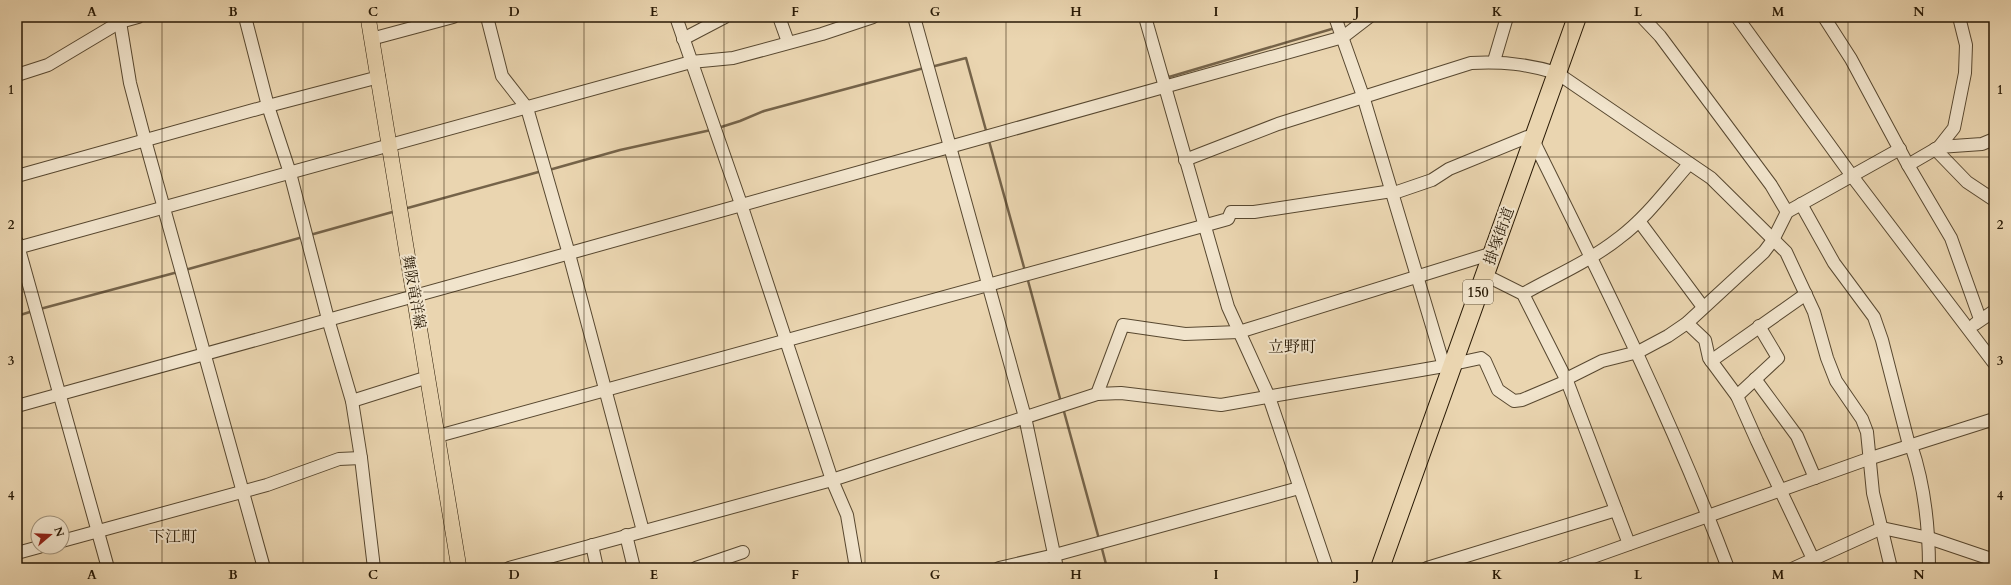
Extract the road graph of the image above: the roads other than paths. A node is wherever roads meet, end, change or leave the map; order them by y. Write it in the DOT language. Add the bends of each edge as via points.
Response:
graph roads {
  1 [pos="138,17"];
  2 [pos="245,17"];
  3 [pos="368,17"];
  4 [pos="453,17"];
  5 [pos="486,17"];
  6 [pos="676,17"];
  7 [pos="725,17"];
  8 [pos="779,17"];
  9 [pos="873,17"];
  10 [pos="914,17"];
  11 [pos="1146,17"];
  12 [pos="1335,17"];
  13 [pos="1369,17"];
  14 [pos="1507,17"];
  15 [pos="1577,17"];
  16 [pos="1642,17"];
  17 [pos="1737,17"];
  18 [pos="1824,17"];
  19 [pos="1960,17"];
  20 [pos="116,19"];
  21 [pos="1343,37"];
  22 [pos="371,39"];
  23 [pos="683,39"];
  24 [pos="788,42"];
  25 [pos="1494,61"];
  26 [pos="691,62"];
  27 [pos="1557,73"];
  28 [pos="17,76"];
  29 [pos="378,77"];
  30 [pos="1165,87"];
  31 [pos="1363,96"];
  32 [pos="268,106"];
  33 [pos="527,108"];
  34 [pos="1994,138"];
  35 [pos="145,140"];
  36 [pos="1533,140"];
  37 [pos="390,145"];
  38 [pos="950,146"];
  39 [pos="1937,148"];
  40 [pos="1900,149"];
  41 [pos="1185,160"];
  42 [pos="1689,164"];
  43 [pos="1908,166"];
  44 [pos="290,173"];
  45 [pos="17,176"];
  46 [pos="1852,176"];
  47 [pos="1393,192"];
  48 [pos="1994,200"];
  49 [pos="741,204"];
  50 [pos="1801,204"];
  51 [pos="164,207"];
  52 [pos="1787,212"];
  53 [pos="1639,221"];
  54 [pos="1204,226"];
  55 [pos="1773,240"];
  56 [pos="17,246"];
  57 [pos="1492,253"];
  58 [pos="569,254"];
  59 [pos="1591,257"];
  60 [pos="1418,275"];
  61 [pos="1485,275"];
  62 [pos="989,284"];
  63 [pos="1523,294"];
  64 [pos="1806,294"];
  65 [pos="414,295"];
  66 [pos="1703,307"];
  67 [pos="1994,311"];
  68 [pos="328,319"];
  69 [pos="1980,319"];
  70 [pos="1687,323"];
  71 [pos="1759,326"];
  72 [pos="1968,330"];
  73 [pos="1239,332"];
  74 [pos="786,340"];
  75 [pos="1638,352"];
  76 [pos="205,355"];
  77 [pos="1712,361"];
  78 [pos="1994,363"];
  79 [pos="1448,365"];
  80 [pos="428,377"];
  81 [pos="1755,379"];
  82 [pos="1566,380"];
  83 [pos="604,391"];
  84 [pos="59,394"];
  85 [pos="1097,394"];
  86 [pos="1269,396"];
  87 [pos="1737,396"];
  88 [pos="352,401"];
  89 [pos="17,406"];
  90 [pos="1025,418"];
  91 [pos="1994,419"];
  92 [pos="438,436"];
  93 [pos="1910,445"];
  94 [pos="361,458"];
  95 [pos="1868,459"];
  96 [pos="1815,478"];
  97 [pos="832,480"];
  98 [pos="1299,488"];
  99 [pos="242,491"];
  100 [pos="1780,491"];
  101 [pos="1616,510"];
  102 [pos="1709,516"];
  103 [pos="1882,528"];
  104 [pos="97,531"];
  105 [pos="643,531"];
  106 [pos="626,535"];
  107 [pos="1929,538"];
  108 [pos="70,539"];
  109 [pos="1629,544"];
  110 [pos="592,545"];
  111 [pos="30,549"];
  112 [pos="743,552"];
  113 [pos="17,553"];
  114 [pos="1055,555"];
  115 [pos="1994,560"];
  116 [pos="1815,563"];
  117 [pos="108,568"];
  118 [pos="264,568"];
  119 [pos="374,568"];
  120 [pos="459,568"];
  121 [pos="509,568"];
  122 [pos="597,568"];
  123 [pos="634,568"];
  124 [pos="696,568"];
  125 [pos="856,568"];
  126 [pos="998,568"];
  127 [pos="1057,568"];
  128 [pos="1327,568"];
  129 [pos="1380,568"];
  130 [pos="1427,568"];
  131 [pos="1562,568"];
  132 [pos="1728,568"];
  133 [pos="1794,568"];
  134 [pos="1891,568"];
  135 [pos="1929,568"];
  1 -- 20 [label="street"];
  2 -- 32 [label="street"];
  3 -- 22 [label="main road, 舞阪竜洋線"];
  4 -- 22 [label="street"];
  5 -- 33 [label="street" via="502,76"];
  6 -- 23 [label="street"];
  7 -- 23 [label="street"];
  8 -- 24 [label="street"];
  9 -- 24 [label="street"];
  10 -- 38 [label="street"];
  11 -- 30 [label="street"];
  12 -- 21 [label="street"];
  13 -- 21 [label="street"];
  14 -- 25 [label="street"];
  15 -- 27 [label="highway, 掛塚街道 / 150"];
  16 -- 52 [label="street" via="1660,36 1766,178"];
  17 -- 46 [label="street"];
  18 -- 40 [label="street" via="1851,59"];
  19 -- 39 [label="street" via="1966,45 1965,73 1954,128"];
  20 -- 28 [label="street" via="53,62"];
  20 -- 35 [label="street"];
  21 -- 30 [label="street"];
  21 -- 31 [label="street"];
  22 -- 29 [label="main road, 舞阪竜洋線"];
  23 -- 26 [label="street"];
  24 -- 26 [label="street" via="733,58"];
  25 -- 27 [label="street" via="1531,65"];
  25 -- 31 [label="street" via="1471,63"];
  26 -- 33 [label="street"];
  26 -- 49 [label="street"];
  27 -- 36 [label="highway, 掛塚街道 / 150"];
  27 -- 42 [label="street"];
  29 -- 32 [label="street"];
  29 -- 37 [label="main road, 舞阪竜洋線"];
  30 -- 38 [label="street"];
  30 -- 41 [label="street"];
  31 -- 41 [label="street" via="1278,124"];
  31 -- 47 [label="street"];
  32 -- 35 [label="street"];
  32 -- 44 [label="street"];
  33 -- 37 [label="street"];
  33 -- 58 [label="street"];
  34 -- 39 [label="street" via="1982,144"];
  35 -- 45 [label="street"];
  35 -- 51 [label="street"];
  36 -- 47 [label="street" via="1527,136 1449,169 1432,180"];
  36 -- 57 [label="highway, 掛塚街道 / 150"];
  36 -- 59 [label="street"];
  37 -- 44 [label="street"];
  37 -- 65 [label="main road, 舞阪竜洋線"];
  38 -- 49 [label="street"];
  38 -- 62 [label="street"];
  39 -- 43 [label="street"];
  39 -- 48 [label="street" via="1967,182"];
  40 -- 43 [label="street"];
  40 -- 46 [label="street"];
  41 -- 54 [label="street"];
  42 -- 53 [label="street"];
  42 -- 55 [label="street" via="1711,178"];
  43 -- 69 [label="street" via="1951,238"];
  44 -- 51 [label="street"];
  44 -- 68 [label="street"];
  46 -- 50 [label="street"];
  46 -- 72 [label="street"];
  47 -- 54 [label="street" via="1262,211 1231,212 1228,218"];
  47 -- 60 [label="street"];
  49 -- 58 [label="street"];
  49 -- 74 [label="street"];
  50 -- 52 [label="street"];
  50 -- 93 [label="street" via="1834,263 1874,317"];
  51 -- 56 [label="street"];
  51 -- 76 [label="street"];
  52 -- 55 [label="street"];
  53 -- 59 [label="street"];
  53 -- 66 [label="street"];
  54 -- 62 [label="street"];
  54 -- 73 [label="street" via="1228,308"];
  55 -- 64 [label="street" via="1786,252"];
  55 -- 66 [label="street" via="1764,252"];
  56 -- 84 [label="street"];
  57 -- 60 [label="street"];
  57 -- 61 [label="highway, 掛塚街道 / 150"];
  58 -- 65 [label="street"];
  58 -- 83 [label="street"];
  59 -- 63 [label="street"];
  59 -- 75 [label="street"];
  60 -- 73 [label="street"];
  60 -- 79 [label="street"];
  61 -- 63 [label="street"];
  61 -- 79 [label="highway, 掛塚街道 / 150"];
  62 -- 74 [label="street"];
  62 -- 90 [label="street"];
  63 -- 82 [label="street"];
  64 -- 71 [label="street"];
  64 -- 95 [label="street" via="1836,381 1865,426"];
  65 -- 68 [label="street"];
  65 -- 80 [label="main road, 舞阪竜洋線"];
  66 -- 70 [label="street"];
  67 -- 69 [label="street"];
  68 -- 76 [label="street"];
  68 -- 88 [label="street"];
  69 -- 72 [label="street"];
  70 -- 75 [label="street"];
  70 -- 77 [label="street" via="1704,340"];
  71 -- 77 [label="street"];
  71 -- 81 [label="street" via="1778,358"];
  72 -- 78 [label="street"];
  73 -- 85 [label="street" via="1185,334 1123,325"];
  73 -- 86 [label="street"];
  74 -- 83 [label="street"];
  74 -- 97 [label="street"];
  75 -- 82 [label="street" via="1602,361"];
  75 -- 102 [label="street"];
  76 -- 84 [label="street"];
  76 -- 99 [label="street"];
  77 -- 87 [label="street"];
  79 -- 82 [label="street" via="1481,358 1485,361 1498,390 1514,401 1522,400"];
  79 -- 86 [label="street"];
  79 -- 129 [label="highway, 掛塚街道 / 150"];
  80 -- 88 [label="street"];
  80 -- 92 [label="main road, 舞阪竜洋線"];
  81 -- 87 [label="street"];
  81 -- 96 [label="street" via="1797,436"];
  82 -- 101 [label="street"];
  83 -- 92 [label="street"];
  83 -- 105 [label="street"];
  84 -- 89 [label="street"];
  84 -- 104 [label="street"];
  85 -- 86 [label="street" via="1121,393 1221,405"];
  85 -- 90 [label="street"];
  86 -- 98 [label="street"];
  87 -- 100 [label="street"];
  88 -- 94 [label="street"];
  90 -- 97 [label="street"];
  90 -- 114 [label="street"];
  91 -- 93 [label="street"];
  92 -- 120 [label="main road, 舞阪竜洋線"];
  93 -- 95 [label="street"];
  93 -- 107 [label="street" via="1916,461"];
  94 -- 99 [label="street" via="339,459 267,485"];
  94 -- 119 [label="street"];
  95 -- 96 [label="street"];
  95 -- 103 [label="street"];
  96 -- 100 [label="street"];
  97 -- 105 [label="street"];
  97 -- 125 [label="street" via="847,515"];
  98 -- 114 [label="street"];
  98 -- 128 [label="street"];
  99 -- 104 [label="street"];
  99 -- 118 [label="street"];
  100 -- 102 [label="street"];
  100 -- 116 [label="street"];
  101 -- 109 [label="street"];
  101 -- 130 [label="street"];
  102 -- 109 [label="street"];
  102 -- 132 [label="street"];
  103 -- 107 [label="street"];
  103 -- 116 [label="street"];
  103 -- 134 [label="street"];
  104 -- 108 [label="street"];
  104 -- 117 [label="street"];
  105 -- 106 [label="street"];
  106 -- 110 [label="street"];
  106 -- 123 [label="street"];
  107 -- 115 [label="street"];
  107 -- 135 [label="street"];
  109 -- 131 [label="street"];
  110 -- 121 [label="street"];
  110 -- 122 [label="street"];
  111 -- 113 [label="street"];
  112 -- 124 [label="street"];
  114 -- 126 [label="street"];
  114 -- 127 [label="street"];
  116 -- 133 [label="street"];
}
